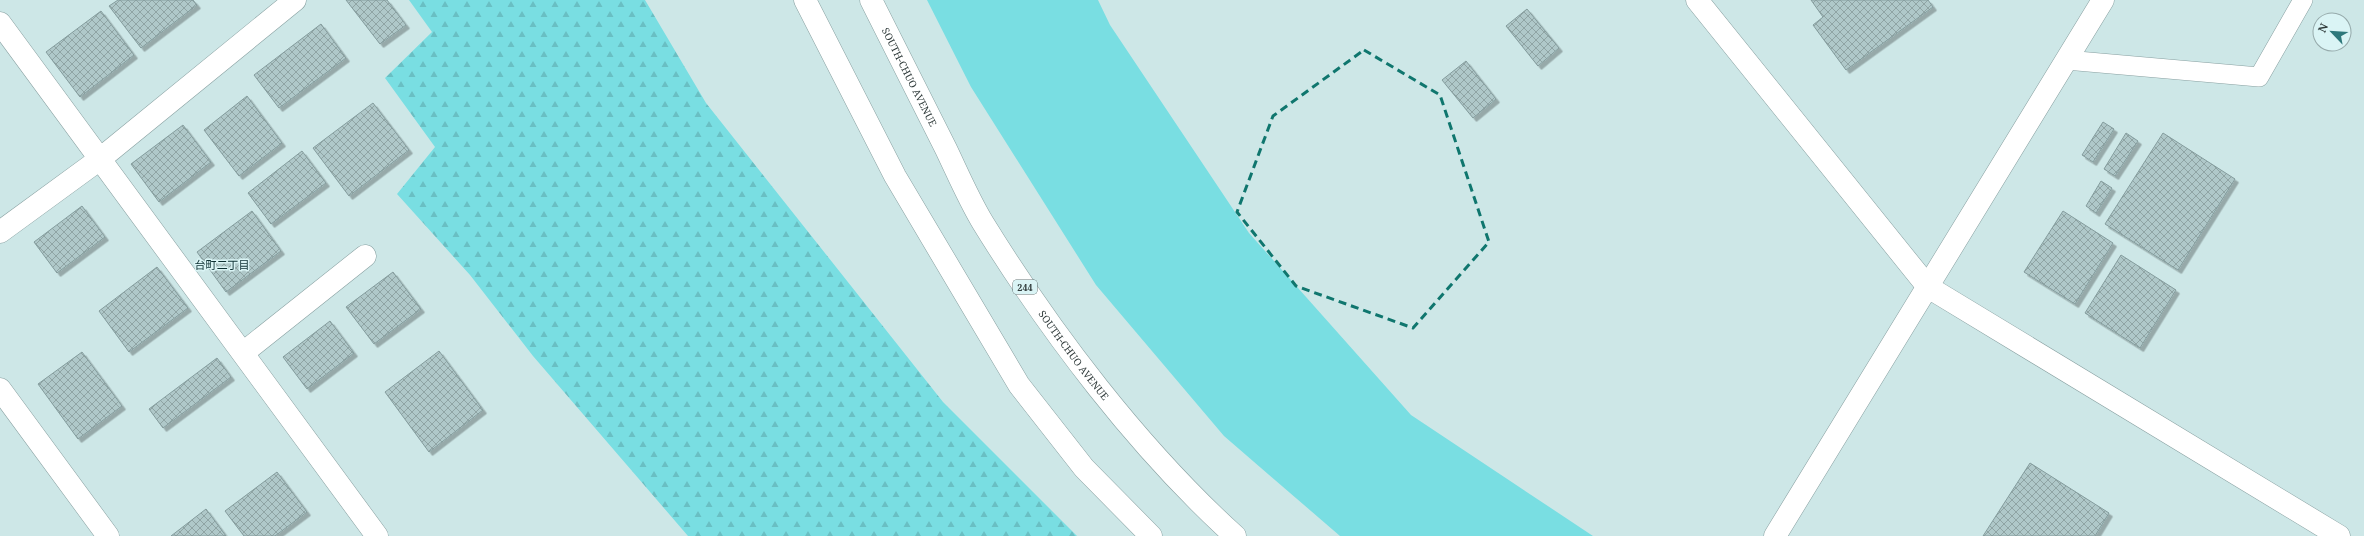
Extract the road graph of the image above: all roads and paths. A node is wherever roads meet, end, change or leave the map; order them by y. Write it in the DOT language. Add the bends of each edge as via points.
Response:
graph roads {
  1 [pos="295,0"];
  2 [pos="806,0"];
  3 [pos="871,0"];
  4 [pos="1697,0"];
  5 [pos="2103,0"];
  6 [pos="2303,0"];
  7 [pos="0,23"];
  8 [pos="2066,60"];
  9 [pos="100,159"];
  10 [pos="0,232"];
  11 [pos="365,256"];
  12 [pos="1928,287"];
  13 [pos="243,353"];
  14 [pos="0,389"];
  15 [pos="108,536"];
  16 [pos="377,536"];
  17 [pos="1150,536"];
  18 [pos="1235,536"];
  19 [pos="1775,536"];
  20 [pos="2340,536"];
  1 -- 9 [label="main road"];
  2 -- 17 [label="main road" via="894,176 1020,385 1084,468"];
  3 -- 18 [label="main road, SOUTH-CHUO AVENUE / 244" via="982,221 1040,308 1093,380 1157,456"];
  4 -- 12 [label="main road"];
  5 -- 8 [label="main road"];
  6 -- 8 [label="lane" via="2258,77"];
  7 -- 9 [label="main road"];
  8 -- 12 [label="main road"];
  9 -- 10 [label="main road"];
  9 -- 13 [label="main road"];
  11 -- 13 [label="main road"];
  12 -- 19 [label="main road"];
  12 -- 20 [label="main road"];
  13 -- 16 [label="main road"];
  14 -- 15 [label="main road"];
}
